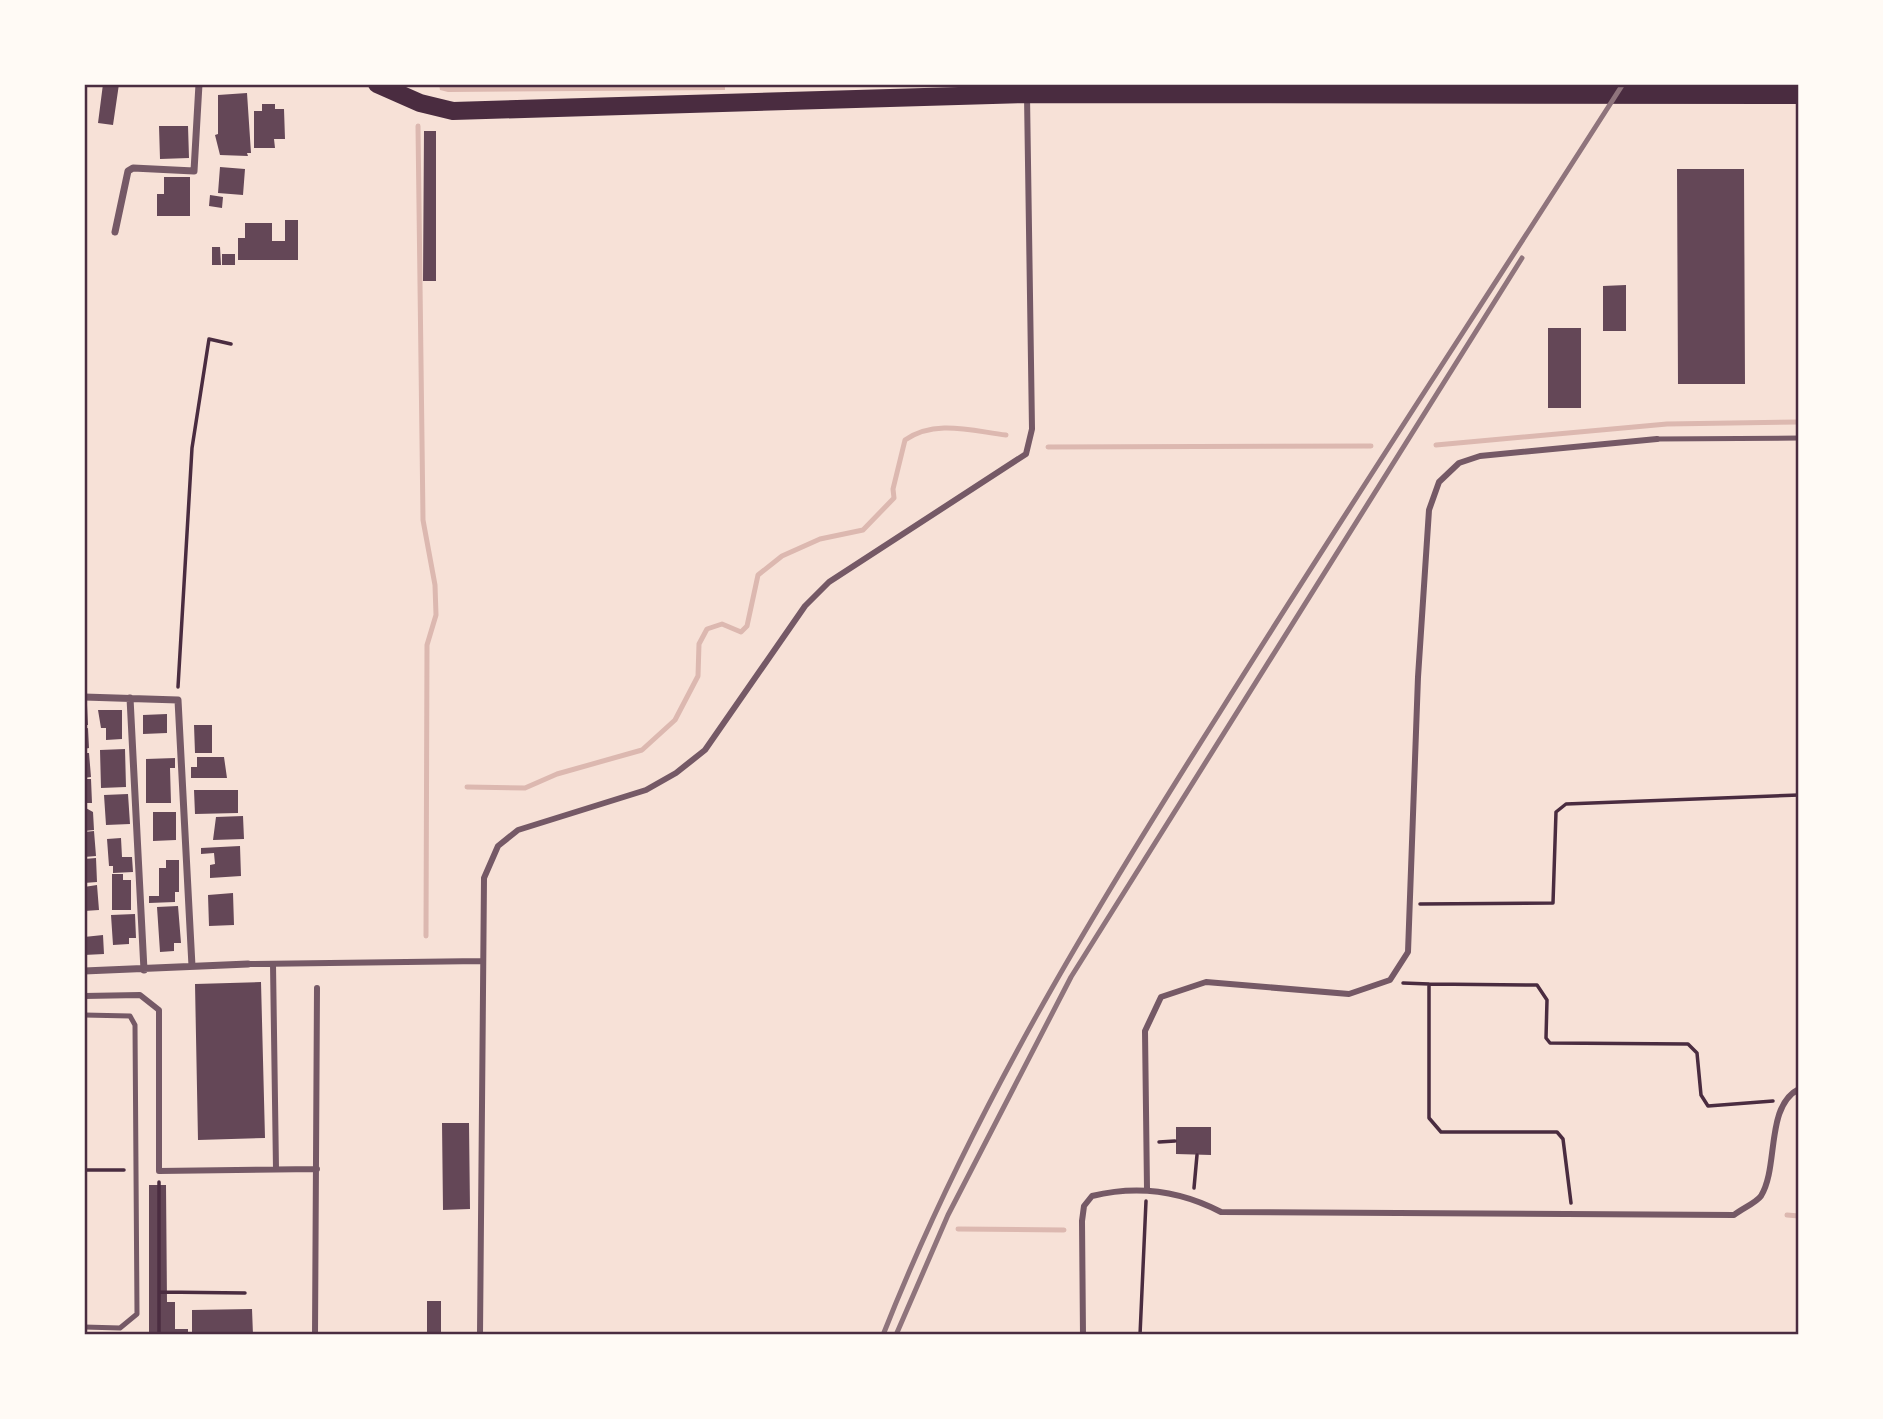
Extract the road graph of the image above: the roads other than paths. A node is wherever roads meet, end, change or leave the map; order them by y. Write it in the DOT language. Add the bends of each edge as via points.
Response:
graph roads {
  1 [pos="199,84"];
  2 [pos="377,84"];
  3 [pos="1206,88"];
  4 [pos="1307,88"];
  5 [pos="1410,88"];
  6 [pos="1510,88"];
  7 [pos="1109,89"];
  8 [pos="1679,89"];
  9 [pos="1027,94"];
  10 [pos="1799,95"];
  11 [pos="115,232"];
  12 [pos="1799,438"];
  13 [pos="1657,439"];
  14 [pos="84,697"];
  15 [pos="130,698"];
  16 [pos="482,961"];
  17 [pos="248,964"];
  18 [pos="273,964"];
  19 [pos="192,966"];
  20 [pos="145,970"];
  21 [pos="84,971"];
  22 [pos="317,988"];
  23 [pos="84,996"];
  24 [pos="84,1015"];
  25 [pos="1799,1089"];
  26 [pos="276,1169"];
  27 [pos="317,1169"];
  28 [pos="1147,1189"];
  29 [pos="84,1327"];
  30 [pos="315,1335"];
  31 [pos="480,1335"];
  32 [pos="1083,1335"];
  1 -- 11 [label="street" via="194,171 128,171"];
  2 -- 9 [label="main road" via="420,103 453,111"];
  3 -- 4 [label="main road"];
  3 -- 7 [label="main road"];
  4 -- 5 [label="main road"];
  5 -- 6 [label="main road"];
  6 -- 8 [label="main road"];
  7 -- 9 [label="main road"];
  8 -- 10 [label="main road"];
  9 -- 16 [label="street" via="1032,429 1026,454 829,582 805,606 705,750 676,773 646,790 518,830 498,846 484,878"];
  12 -- 13 [label="lane"];
  13 -- 28 [label="street" via="1480,456 1459,463 1439,482 1429,510 1408,951 1391,977 1349,994 1206,982 1161,997 1145,1031"];
  14 -- 15 [label="street"];
  15 -- 19 [label="street" via="178,700"];
  15 -- 20 [label="street"];
  16 -- 18 [label="street"];
  16 -- 31 [label="street"];
  17 -- 18 [label="street"];
  17 -- 19 [label="street"];
  18 -- 26 [label="street"];
  19 -- 20 [label="street"];
  20 -- 21 [label="street"];
  22 -- 27 [label="street"];
  23 -- 26 [label="street" via="140,995 159,1010 159,1171"];
  24 -- 29 [label="lane" via="130,1016 135,1025 137,1314 120,1328"];
  25 -- 28 [label="street" via="1786,1101 1774,1131 1770,1167 1760,1197 1734,1214 1221,1212 1193,1197"];
  26 -- 27 [label="street"];
  27 -- 30 [label="street"];
  28 -- 32 [label="street" via="1092,1196 1084,1206"];
}
